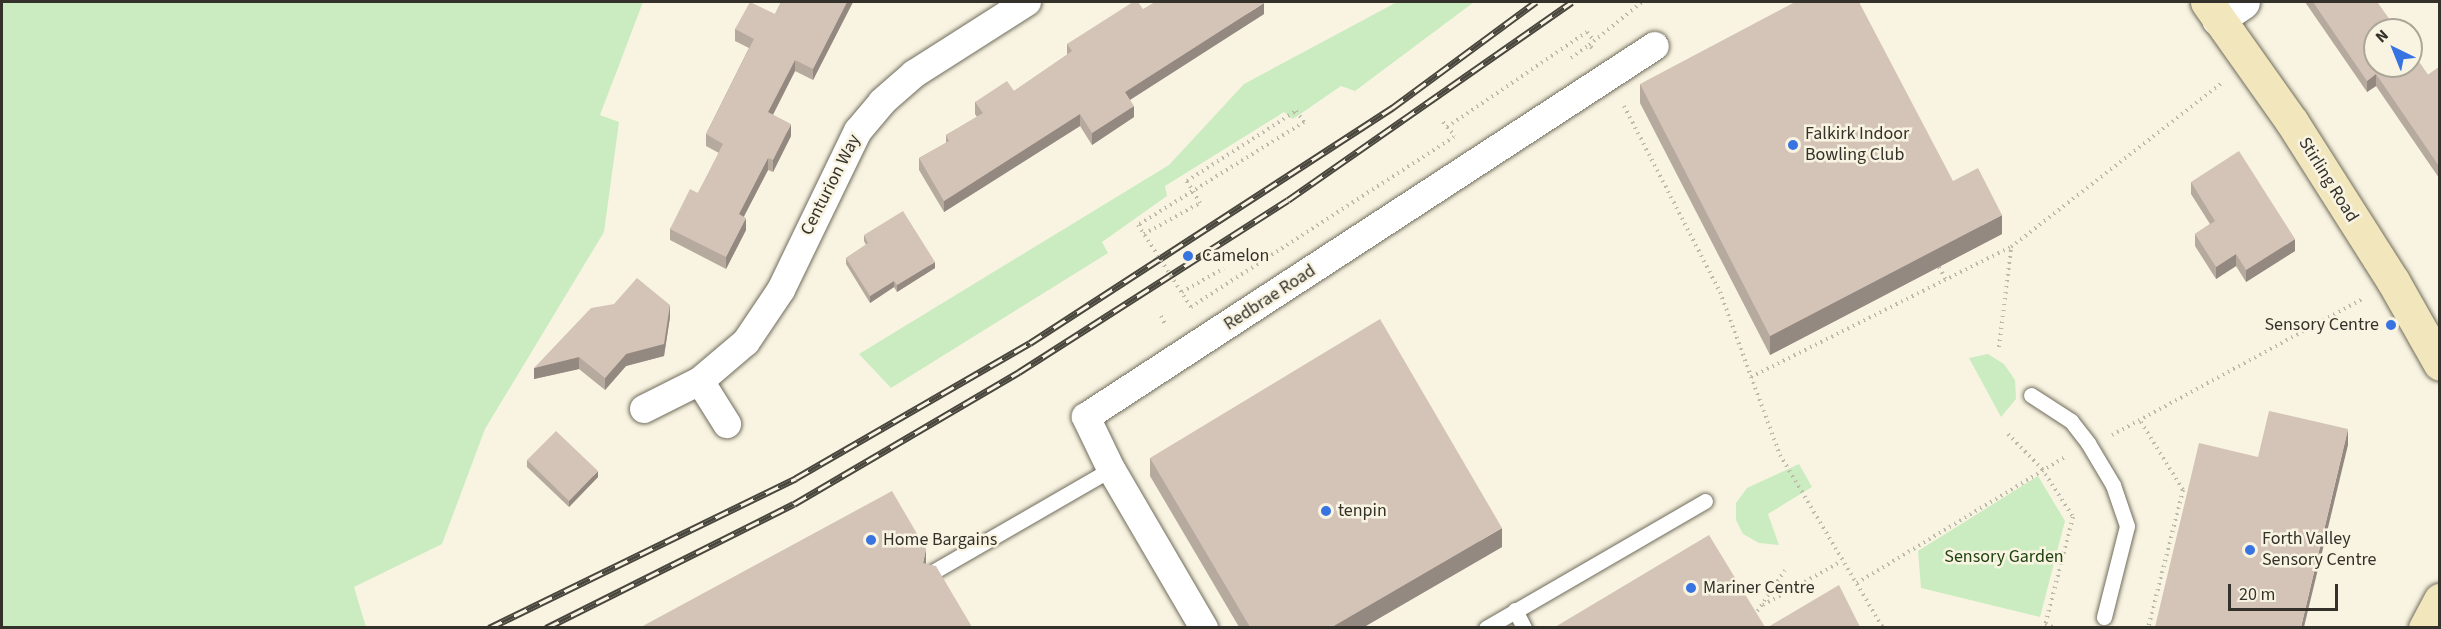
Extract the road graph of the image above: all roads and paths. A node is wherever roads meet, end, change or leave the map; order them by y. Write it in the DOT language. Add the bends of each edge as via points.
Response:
graph roads {
  1 [pos="1027,2"];
  2 [pos="1642,2"];
  3 [pos="2223,7"];
  4 [pos="1594,41"];
  5 [pos="1655,46"];
  6 [pos="2248,62"];
  7 [pos="1614,73"];
  8 [pos="1443,122"];
  9 [pos="1447,127"];
  10 [pos="1144,234"];
  11 [pos="2011,247"];
  12 [pos="1224,267"];
  13 [pos="1939,267"];
  14 [pos="1946,280"];
  15 [pos="2393,281"];
  16 [pos="1182,292"];
  17 [pos="1999,347"];
  18 [pos="2439,364"];
  19 [pos="1752,377"];
  20 [pos="700,381"];
  21 [pos="2031,395"];
  22 [pos="644,409"];
  23 [pos="2141,422"];
  24 [pos="727,424"];
  25 [pos="2008,434"];
  26 [pos="2089,445"];
  27 [pos="1111,469"];
  28 [pos="2042,469"];
  29 [pos="1705,501"];
  30 [pos="1842,561"];
  31 [pos="1785,570"];
  32 [pos="931,573"];
  33 [pos="1857,583"];
  34 [pos="2439,600"];
  35 [pos="1763,605"];
  36 [pos="1515,610"];
  37 [pos="2104,617"];
  38 [pos="1750,622"];
  39 [pos="1204,627"];
  40 [pos="1486,627"];
  41 [pos="1524,627"];
  42 [pos="1883,627"];
  43 [pos="2056,627"];
  44 [pos="2148,627"];
  45 [pos="2425,627"];
  1 -- 20 [label="street, Centurion Way" via="914,74 876,109 839,165 775,298 746,342"];
  2 -- 4 [label="path"];
  3 -- 6 [label="main road, Stirling Road"];
  4 -- 7 [label="path" via="1589,45"];
  4 -- 9 [label="path" via="1587,32"];
  5 -- 7 [label="street, Redbrae Road"];
  6 -- 11 [label="path"];
  6 -- 15 [label="main road, Stirling Road"];
  7 -- 19 [label="path" via="1623,105 1720,292"];
  7 -- 27 [label="street, Redbrae Road" via="1086,417"];
  8 -- 9 [label="path"];
  9 -- 16 [label="path, bridge" via="1454,137 1191,307"];
  10 -- 10 [label="path, bridge" via="1138,225 1304,122 1296,111 1187,181 1200,202"];
  10 -- 16 [label="path, bridge"];
  11 -- 14 [label="path"];
  11 -- 17 [label="path"];
  12 -- 16 [label="path"];
  13 -- 14 [label="path"];
  14 -- 19 [label="path"];
  15 -- 18 [label="main road, Stirling Road"];
  15 -- 23 [label="path"];
  19 -- 30 [label="path" via="1780,455"];
  20 -- 22 [label="street, Centurion Way"];
  20 -- 24 [label="street"];
  21 -- 26 [label="lane" via="2071,421"];
  23 -- 26 [label="path"];
  23 -- 44 [label="path" via="2183,490"];
  25 -- 28 [label="path"];
  26 -- 28 [label="path"];
  26 -- 37 [label="lane" via="2114,485 2127,526"];
  27 -- 32 [label="lane"];
  27 -- 39 [label="street, Redbrae Road"];
  28 -- 33 [label="path"];
  28 -- 43 [label="path" via="2073,517 2045,625"];
  29 -- 36 [label="lane"];
  30 -- 33 [label="path"];
  30 -- 35 [label="path"];
  31 -- 35 [label="path"];
  33 -- 42 [label="path"];
  34 -- 45 [label="main road"];
  35 -- 38 [label="path"];
  36 -- 40 [label="lane"];
  36 -- 41 [label="lane"];
}
